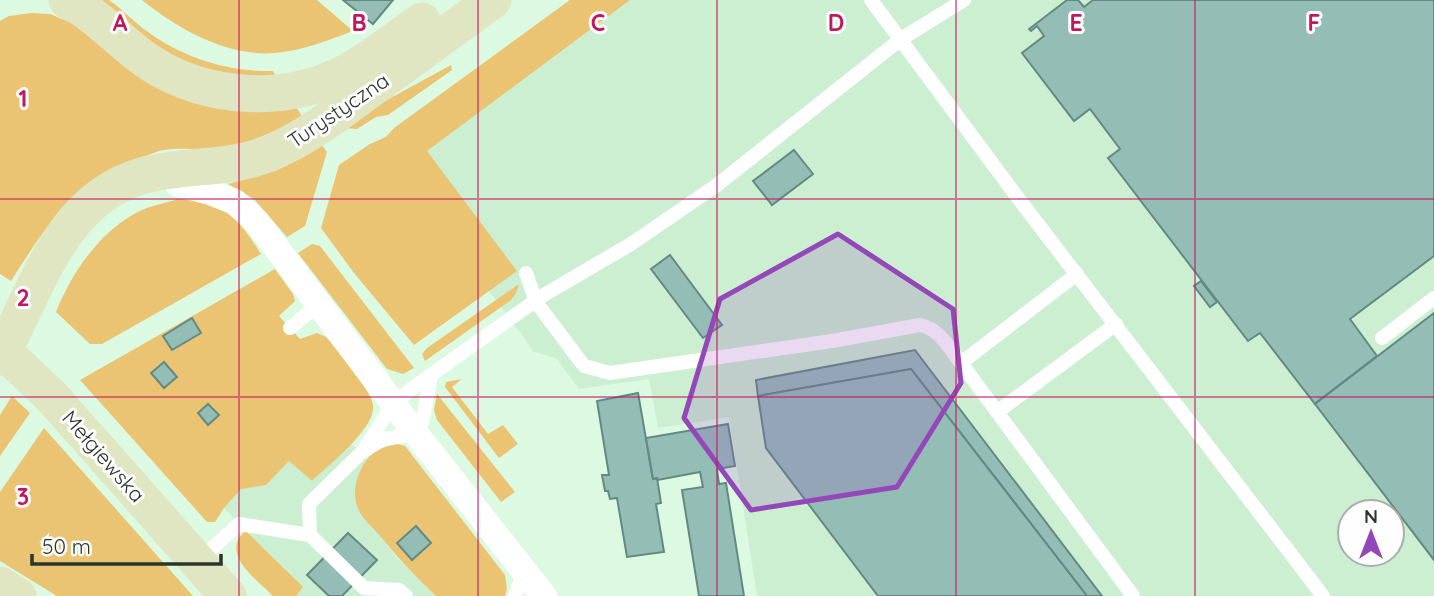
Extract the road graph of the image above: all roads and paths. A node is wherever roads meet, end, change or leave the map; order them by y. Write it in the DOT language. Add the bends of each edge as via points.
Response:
graph roads {
  1 [pos="67,0"];
  2 [pos="450,0"];
  3 [pos="493,0"];
  4 [pos="871,0"];
  5 [pos="962,0"];
  6 [pos="901,39"];
  7 [pos="170,170"];
  8 [pos="527,272"];
  9 [pos="1077,274"];
  10 [pos="1434,298"];
  11 [pos="536,302"];
  12 [pos="319,304"];
  13 [pos="1116,324"];
  14 [pos="290,328"];
  15 [pos="1382,338"];
  16 [pos="1,352"];
  17 [pos="961,363"];
  18 [pos="431,375"];
  19 [pos="393,404"];
  20 [pos="997,412"];
  21 [pos="415,434"];
  22 [pos="363,451"];
  23 [pos="310,536"];
  24 [pos="197,562"];
  25 [pos="524,570"];
  26 [pos="0,585"];
  27 [pos="18,596"];
  28 [pos="228,596"];
  29 [pos="406,596"];
  30 [pos="515,596"];
  31 [pos="544,596"];
  32 [pos="1133,596"];
  33 [pos="1324,596"];
  1 -- 2 [label="main road, Turystyczna" via="174,76 216,90 262,94 307,86 346,72"];
  3 -- 7 [label="main road, Turystyczna" via="290,144 232,165"];
  4 -- 6 [label="lane"];
  5 -- 6 [label="lane"];
  6 -- 9 [label="lane"];
  6 -- 11 [label="lane" via="717,185"];
  7 -- 12 [label="street" via="178,184 235,202 257,222"];
  7 -- 16 [label="main road, Turystyczna" via="124,183 75,218"];
  8 -- 11 [label="lane"];
  9 -- 13 [label="lane"];
  9 -- 17 [label="lane"];
  10 -- 15 [label="lane"];
  11 -- 17 [label="lane" via="584,366 610,373 920,326 936,331"];
  11 -- 18 [label="lane"];
  12 -- 14 [label="lane"];
  12 -- 19 [label="street"];
  13 -- 20 [label="lane"];
  13 -- 33 [label="lane"];
  16 -- 24 [label="main road, Mełgiewska" via="51,396"];
  17 -- 20 [label="lane"];
  18 -- 19 [label="lane"];
  18 -- 21 [label="lane" via="423,419"];
  19 -- 21 [label="street"];
  19 -- 22 [label="lane"];
  20 -- 32 [label="lane"];
  21 -- 22 [label="lane" via="383,439"];
  21 -- 25 [label="street"];
  22 -- 23 [label="lane" via="309,504"];
  23 -- 24 [label="lane" via="239,524"];
  23 -- 29 [label="lane" via="364,588 399,590"];
  24 -- 28 [label="main road, Mełgiewska"];
  25 -- 30 [label="lane"];
  25 -- 31 [label="street"];
  26 -- 27 [label="main road"];
}
